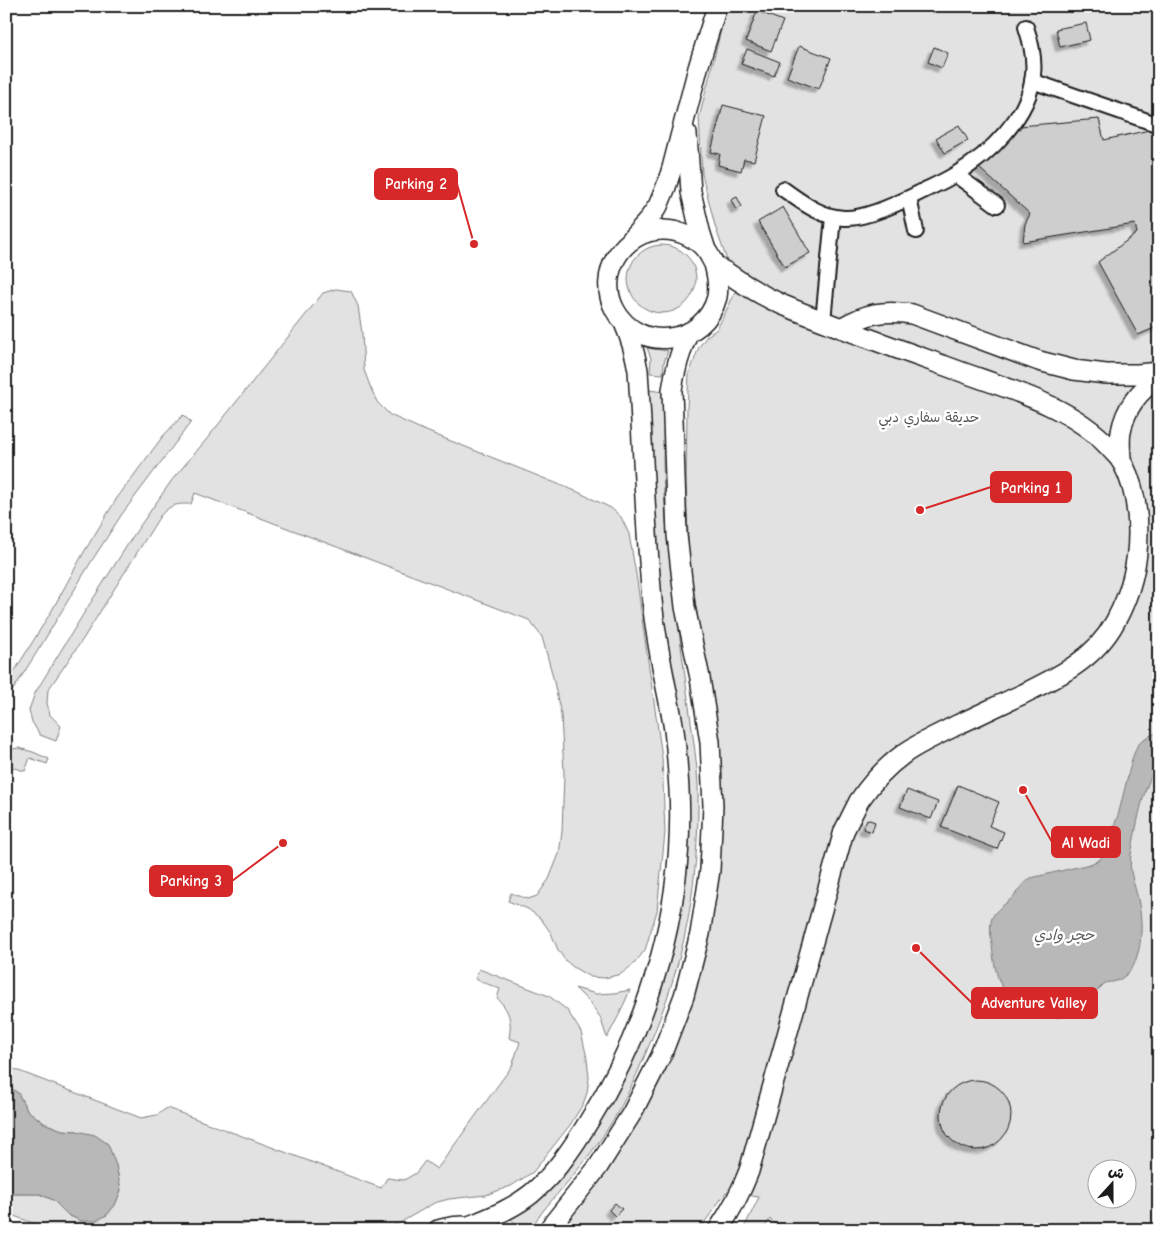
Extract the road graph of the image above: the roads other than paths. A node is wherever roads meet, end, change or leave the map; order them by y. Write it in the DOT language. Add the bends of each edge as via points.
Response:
graph roads {
  1 [pos="716,6"];
  2 [pos="1026,26"];
  3 [pos="1032,81"];
  4 [pos="686,117"];
  5 [pos="1159,125"];
  6 [pos="956,175"];
  7 [pos="782,189"];
  8 [pos="909,198"];
  9 [pos="997,204"];
  10 [pos="833,217"];
  11 [pos="916,231"];
  12 [pos="632,238"];
  13 [pos="710,257"];
  14 [pos="823,321"];
  15 [pos="624,323"];
  16 [pos="841,328"];
  17 [pos="688,333"];
  18 [pos="1159,372"];
  19 [pos="1159,378"];
  20 [pos="1121,461"];
  21 [pos="475,1228"];
  22 [pos="438,1230"];
  23 [pos="548,1230"];
  24 [pos="718,1230"];
  1 -- 4 [label="street"];
  2 -- 3 [label="street" via="1033,56"];
  3 -- 5 [label="street"];
  3 -- 6 [label="street" via="1023,107 1005,133"];
  4 -- 12 [label="street" via="658,206"];
  4 -- 13 [label="street" via="691,192"];
  6 -- 8 [label="street"];
  6 -- 9 [label="street"];
  7 -- 10 [label="street" via="811,208"];
  8 -- 10 [label="street" via="862,216"];
  8 -- 11 [label="street"];
  10 -- 14 [label="street"];
  12 -- 13 [label="street" via="663,230 680,232 694,239"];
  12 -- 15 [label="street" via="620,249 608,279 609,295"];
  13 -- 14 [label="street" via="743,284"];
  13 -- 17 [label="street" via="718,280 717,296 702,324"];
  14 -- 16 [label="street"];
  15 -- 17 [label="street" via="638,333 654,338 672,339"];
  15 -- 21 [label="street" via="638,370 652,601 675,738 679,837 673,900 647,1004 603,1099 556,1169 531,1194"];
  16 -- 18 [label="street" via="876,313 912,314 1074,370 1106,374"];
  16 -- 20 [label="street" via="1059,409 1103,440"];
  17 -- 23 [label="street" via="680,351 672,390 677,534 686,607 710,742 713,806 710,870 700,934 684,996 661,1056 632,1113 598,1167"];
  19 -- 20 [label="street" via="1147,386 1130,407 1120,433"];
  20 -- 24 [label="street" via="1132,485 1138,512 1135,566 1115,623 1097,647 1074,667 904,754 880,775 859,802 844,831 749,1171 740,1195"];
  21 -- 22 [label="street" via="452,1226"];
}
